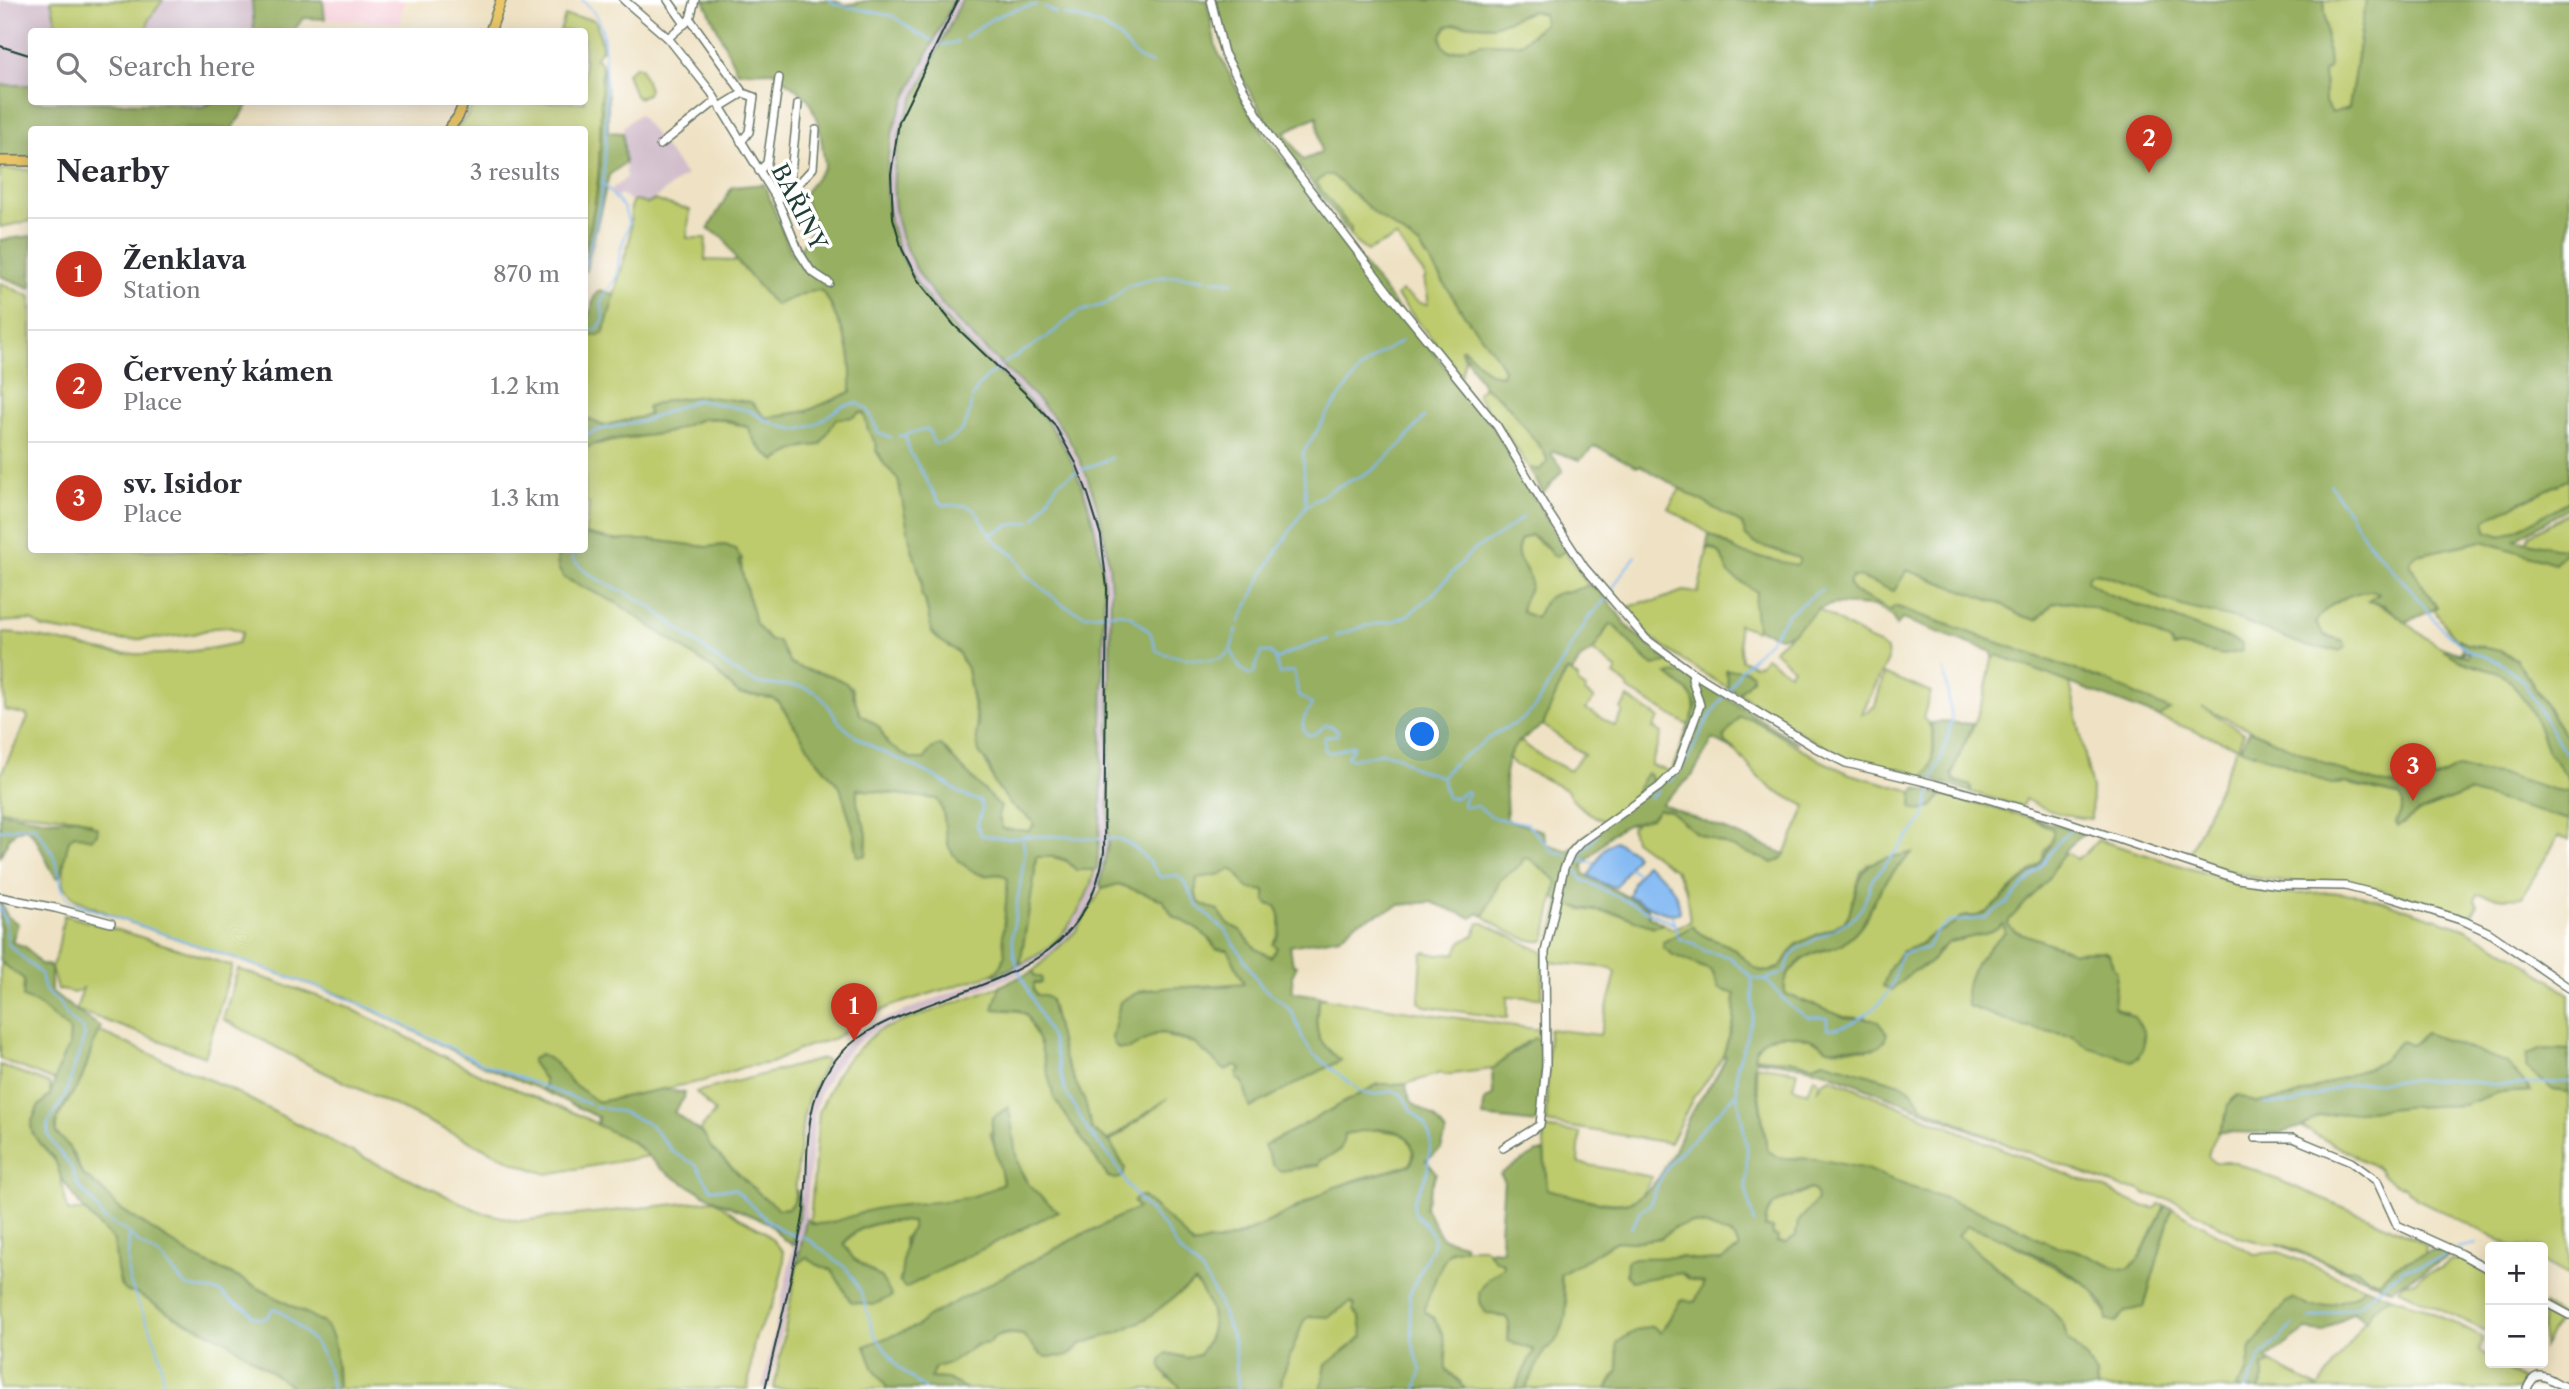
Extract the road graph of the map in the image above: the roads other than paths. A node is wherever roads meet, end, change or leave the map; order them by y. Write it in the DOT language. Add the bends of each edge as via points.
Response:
graph roads {
  1 [pos="501,0"];
  2 [pos="624,0"];
  3 [pos="668,0"];
  4 [pos="695,0"];
  5 [pos="1211,0"];
  6 [pos="687,21"];
  7 [pos="491,28"];
  8 [pos="668,38"];
  9 [pos="779,78"];
  10 [pos="743,93"];
  11 [pos="718,104"];
  12 [pos="798,104"];
  13 [pos="463,105"];
  14 [pos="452,126"];
  15 [pos="816,130"];
  16 [pos="741,142"];
  17 [pos="660,145"];
  18 [pos="28,161"];
  19 [pos="0,162"];
  20 [pos="760,172"];
  21 [pos="789,193"];
  22 [pos="777,199"];
  23 [pos="828,283"];
  24 [pos="1693,673"];
  25 [pos="0,897"];
  26 [pos="111,923"];
  27 [pos="2569,988"];
  28 [pos="2255,1138"];
  29 [pos="1503,1148"];
  30 [pos="2485,1267"];
  31 [pos="2548,1303"];
  32 [pos="2569,1315"];
  33 [pos="2569,1388"];
  34 [pos="2527,1389"];
  1 -- 7 [label="main road"];
  2 -- 8 [label="street, BAŘINY"];
  3 -- 6 [label="street"];
  4 -- 6 [label="street"];
  5 -- 24 [label="street" via="1224,53 1269,136 1497,426 1584,566 1646,639"];
  6 -- 8 [label="street"];
  6 -- 10 [label="street"];
  8 -- 11 [label="street, BAŘINY"];
  9 -- 20 [label="street" via="767,163"];
  10 -- 11 [label="street"];
  10 -- 16 [label="street" via="754,97 749,132"];
  11 -- 16 [label="street, BAŘINY"];
  11 -- 17 [label="street"];
  12 -- 21 [label="street"];
  13 -- 14 [label="main road"];
  15 -- 21 [label="street" via="813,168"];
  16 -- 20 [label="street, BAŘINY"];
  18 -- 19 [label="main road"];
  20 -- 22 [label="street, BAŘINY"];
  21 -- 22 [label="street"];
  22 -- 23 [label="street, BAŘINY" via="799,253 811,271"];
  24 -- 27 [label="street" via="1846,763 2057,819 2238,879 2279,886 2345,886 2392,898 2488,932"];
  24 -- 29 [label="street" via="1700,705 1676,770 1580,843 1564,869 1545,952 1546,1065 1540,1125"];
  25 -- 26 [label="street"];
  28 -- 30 [label="street" via="2293,1138 2351,1162 2377,1181 2397,1225"];
  31 -- 32 [label="street"];
  33 -- 34 [label="street" via="2540,1376 2530,1381"];
}
